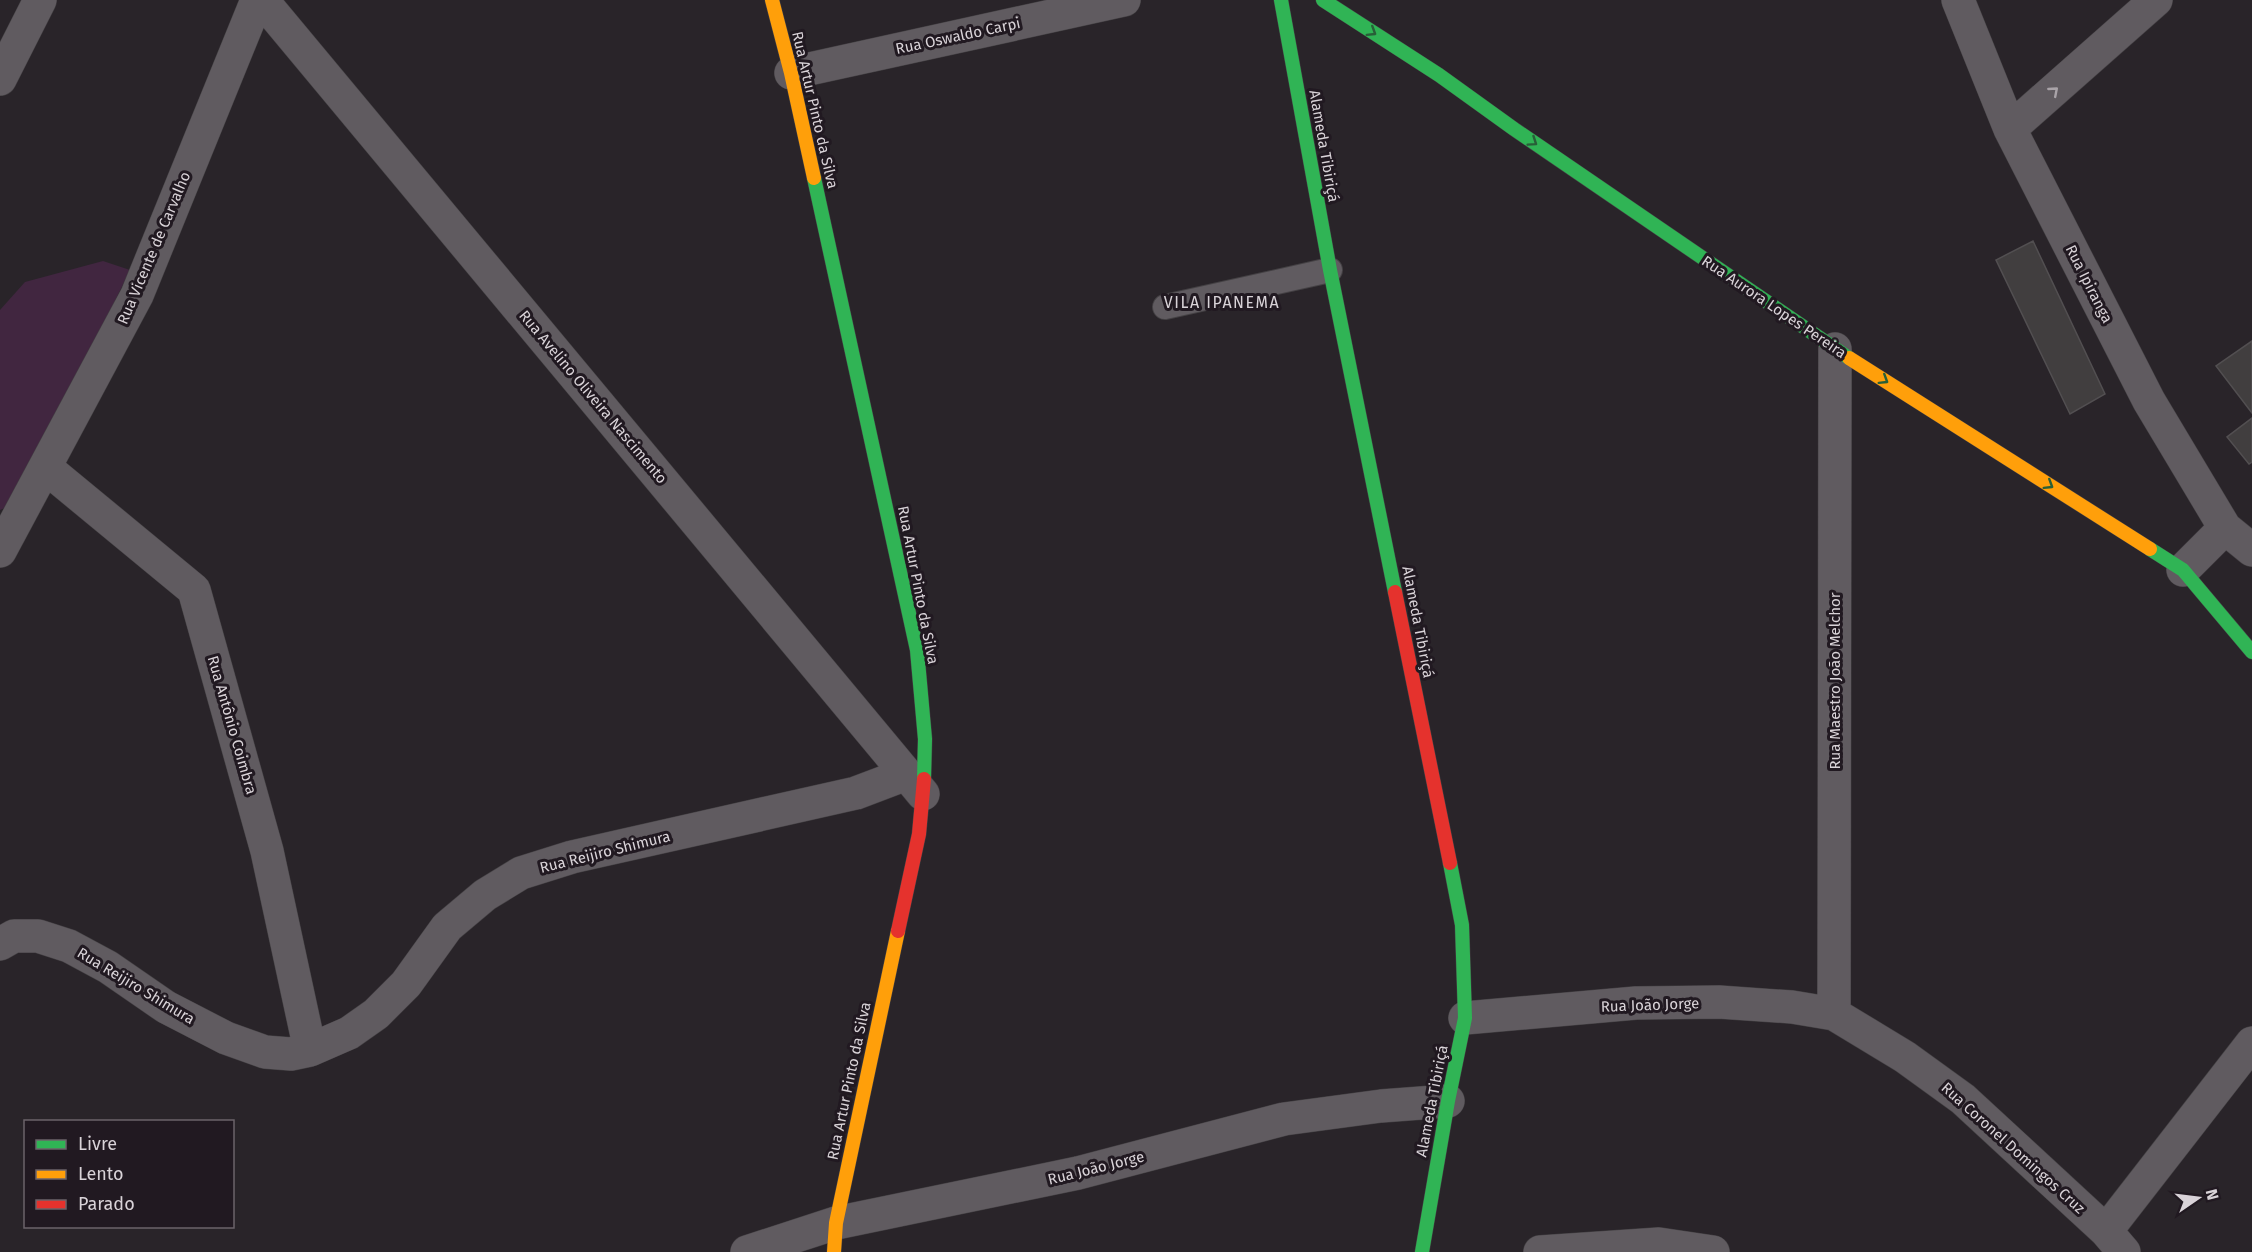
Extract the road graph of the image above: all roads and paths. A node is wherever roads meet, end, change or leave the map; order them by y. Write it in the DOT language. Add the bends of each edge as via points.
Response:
graph roads {
  1 [pos="40,0"];
  2 [pos="257,0"];
  3 [pos="262,0"];
  4 [pos="772,0"];
  5 [pos="1124,0"];
  6 [pos="1281,0"];
  7 [pos="1323,0"];
  8 [pos="1958,0"];
  9 [pos="2156,0"];
  10 [pos="791,73"];
  11 [pos="0,79"];
  12 [pos="2010,129"];
  13 [pos="1330,270"];
  14 [pos="1165,307"];
  15 [pos="1835,349"];
  16 [pos="45,467"];
  17 [pos="2225,528"];
  18 [pos="2252,550"];
  19 [pos="0,551"];
  20 [pos="2183,570"];
  21 [pos="2252,652"];
  22 [pos="915,784"];
  23 [pos="0,944"];
  24 [pos="1834,1014"];
  25 [pos="1465,1018"];
  26 [pos="2252,1043"];
  27 [pos="310,1050"];
  28 [pos="1448,1101"];
  29 [pos="835,1238"];
  30 [pos="2115,1241"];
  31 [pos="1595,1250"];
  32 [pos="747,1252"];
  33 [pos="1422,1252"];
  34 [pos="1540,1252"];
  35 [pos="1713,1252"];
  1 -- 11 [label="street"];
  2 -- 16 [label="street, Rua Vicente de Carvalho" via="137,295"];
  3 -- 22 [label="street, Rua Avelino Oliveira Nascimento"];
  4 -- 10 [label="street, Rua Artur Pinto da Silva"];
  5 -- 10 [label="street, Rua Oswaldo Carpi"];
  6 -- 13 [label="street, Alameda Tibiriçá"];
  7 -- 15 [label="street, Rua Aurora Lopes Pereira, one-way" via="1439,75"];
  8 -- 12 [label="street, Rua Ipiranga"];
  12 -- 9 [label="street, one-way"];
  10 -- 22 [label="street, Rua Artur Pinto da Silva" via="917,650 925,739"];
  12 -- 17 [label="street, Rua Ipiranga" via="2149,401"];
  13 -- 14 [label="lane"];
  13 -- 25 [label="street, Alameda Tibiriçá" via="1461,925"];
  15 -- 20 [label="street, Rua Aurora Lopes Pereira, one-way"];
  15 -- 24 [label="street, Rua Maestro João Melchor"];
  16 -- 19 [label="street, Rua Vicente de Carvalho"];
  16 -- 27 [label="street, Rua Antônio Coimbra" via="195,590 267,851"];
  17 -- 18 [label="street, Rua Ipiranga"];
  17 -- 20 [label="street"];
  20 -- 21 [label="street, Rua Aurora Lopes Pereira"];
  22 -- 27 [label="street, Rua Reijiro Shimura" via="856,793 572,857 521,873 484,895 447,927 406,984 376,1014 349,1033"];
  22 -- 29 [label="street, Rua Artur Pinto da Silva" via="919,834"];
  23 -- 27 [label="street, Rua Reijiro Shimura" via="14,936 38,936 69,946 166,1007 226,1038 265,1052 291,1054"];
  24 -- 25 [label="street, Rua João Jorge" via="1792,1007 1636,1003"];
  24 -- 30 [label="street, Rua Coronel Domingos Cruz" via="1905,1057 1963,1099"];
  25 -- 28 [label="street, Alameda Tibiriçá"];
  26 -- 30 [label="street"];
  28 -- 29 [label="street, Rua João Jorge" via="1284,1119"];
  28 -- 33 [label="street, Alameda Tibiriçá"];
  29 -- 32 [label="street, Rua João Jorge"];
  31 -- 34 [label="street"];
  31 -- 35 [label="street" via="1659,1244"];
}
